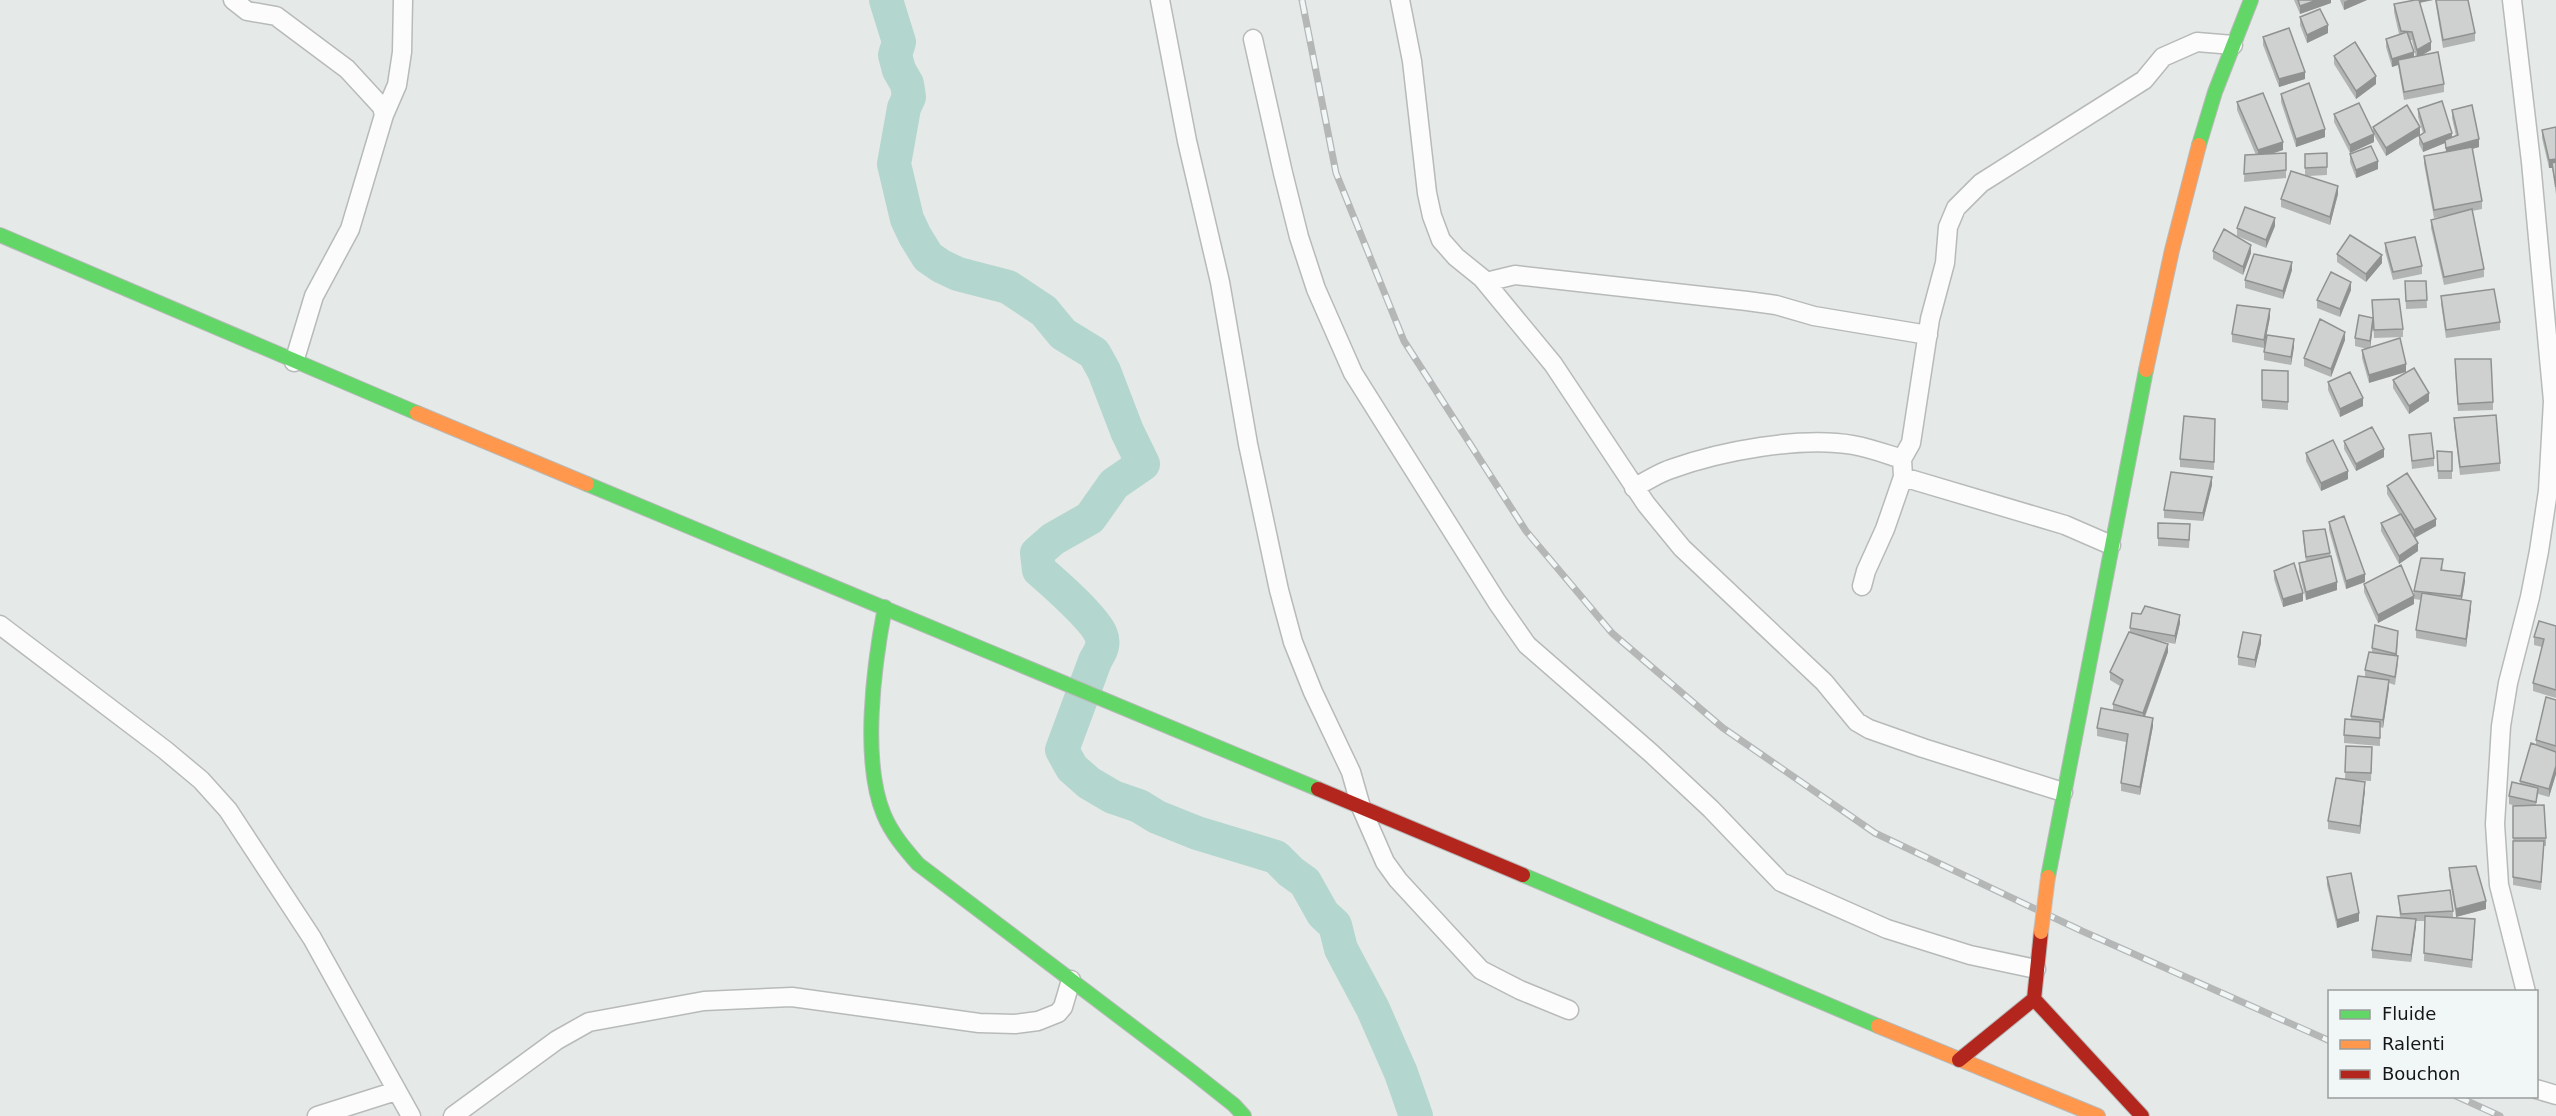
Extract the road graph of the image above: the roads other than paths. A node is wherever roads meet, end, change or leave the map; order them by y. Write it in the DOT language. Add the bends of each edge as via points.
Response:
graph roads {
  1 [pos="232,0"];
  2 [pos="404,0"];
  3 [pos="1160,0"];
  4 [pos="1400,0"];
  5 [pos="2251,0"];
  6 [pos="2512,0"];
  7 [pos="1253,39"];
  8 [pos="2233,45"];
  9 [pos="384,115"];
  10 [pos="0,235"];
  11 [pos="1486,282"];
  12 [pos="1928,335"];
  13 [pos="294,362"];
  14 [pos="1903,468"];
  15 [pos="1634,488"];
  16 [pos="2111,545"];
  17 [pos="1862,586"];
  18 [pos="885,607"];
  19 [pos="0,624"];
  20 [pos="2062,792"];
  21 [pos="1361,807"];
  22 [pos="2036,969"];
  23 [pos="1071,980"];
  24 [pos="2525,990"];
  25 [pos="2034,999"];
  26 [pos="1569,1010"];
  27 [pos="1959,1060"];
  28 [pos="2538,1090"];
  29 [pos="396,1091"];
  30 [pos="2556,1095"];
  31 [pos="317,1116"];
  32 [pos="411,1116"];
  33 [pos="453,1116"];
  34 [pos="1244,1116"];
  35 [pos="2098,1116"];
  36 [pos="2142,1116"];
  1 -- 9 [label="street" via="247,11 276,16 316,45 347,69 382,107"];
  2 -- 9 [label="street" via="397,86"];
  3 -- 21 [label="street" via="1220,282 1279,590 1293,642 1351,771"];
  4 -- 11 [label="street" via="1432,216 1441,240"];
  5 -- 8 [label="main road"];
  6 -- 24 [label="street" via="2553,401 2548,491 2539,551 2501,726 2495,831 2499,885"];
  7 -- 22 [label="street" via="1299,237 1316,289 1353,373 1527,645 1703,801 1781,882 1887,929 1970,955"];
  8 -- 12 [label="street" via="2197,42 2163,57 2144,80 1981,183 1956,208 1948,227 1945,262"];
  8 -- 16 [label="main road" via="2193,163"];
  9 -- 13 [label="street" via="350,229 314,296"];
  10 -- 13 [label="main road"];
  11 -- 12 [label="street" via="1515,276 1747,301"];
  11 -- 15 [label="street" via="1553,364"];
  12 -- 14 [label="street" via="1911,443"];
  13 -- 18 [label="main road"];
  14 -- 15 [label="street" via="1854,446 1783,446 1714,454 1668,470"];
  14 -- 16 [label="street"];
  14 -- 17 [label="street" via="1885,529"];
  15 -- 20 [label="street" via="1689,555 1824,682 1857,722 1923,748"];
  16 -- 20 [label="main road"];
  18 -- 21 [label="main road"];
  18 -- 23 [label="main road" via="870,705 874,778 881,808 898,841 918,864"];
  19 -- 29 [label="street" via="165,750 201,780 228,810 312,938"];
  20 -- 22 [label="main road, bridge"];
  21 -- 26 [label="street" via="1385,862 1398,880 1473,962 1492,978"];
  21 -- 27 [label="main road"];
  22 -- 25 [label="main road"];
  23 -- 33 [label="street" via="1064,1007 1058,1013 1015,1024 979,1023 792,997 704,1001 589,1022 557,1040"];
  23 -- 34 [label="main road"];
  25 -- 27 [label="main road"];
  25 -- 36 [label="main road"];
  27 -- 35 [label="main road"];
  28 -- 30 [label="street"];
  29 -- 31 [label="street"];
  29 -- 32 [label="street"];
}
